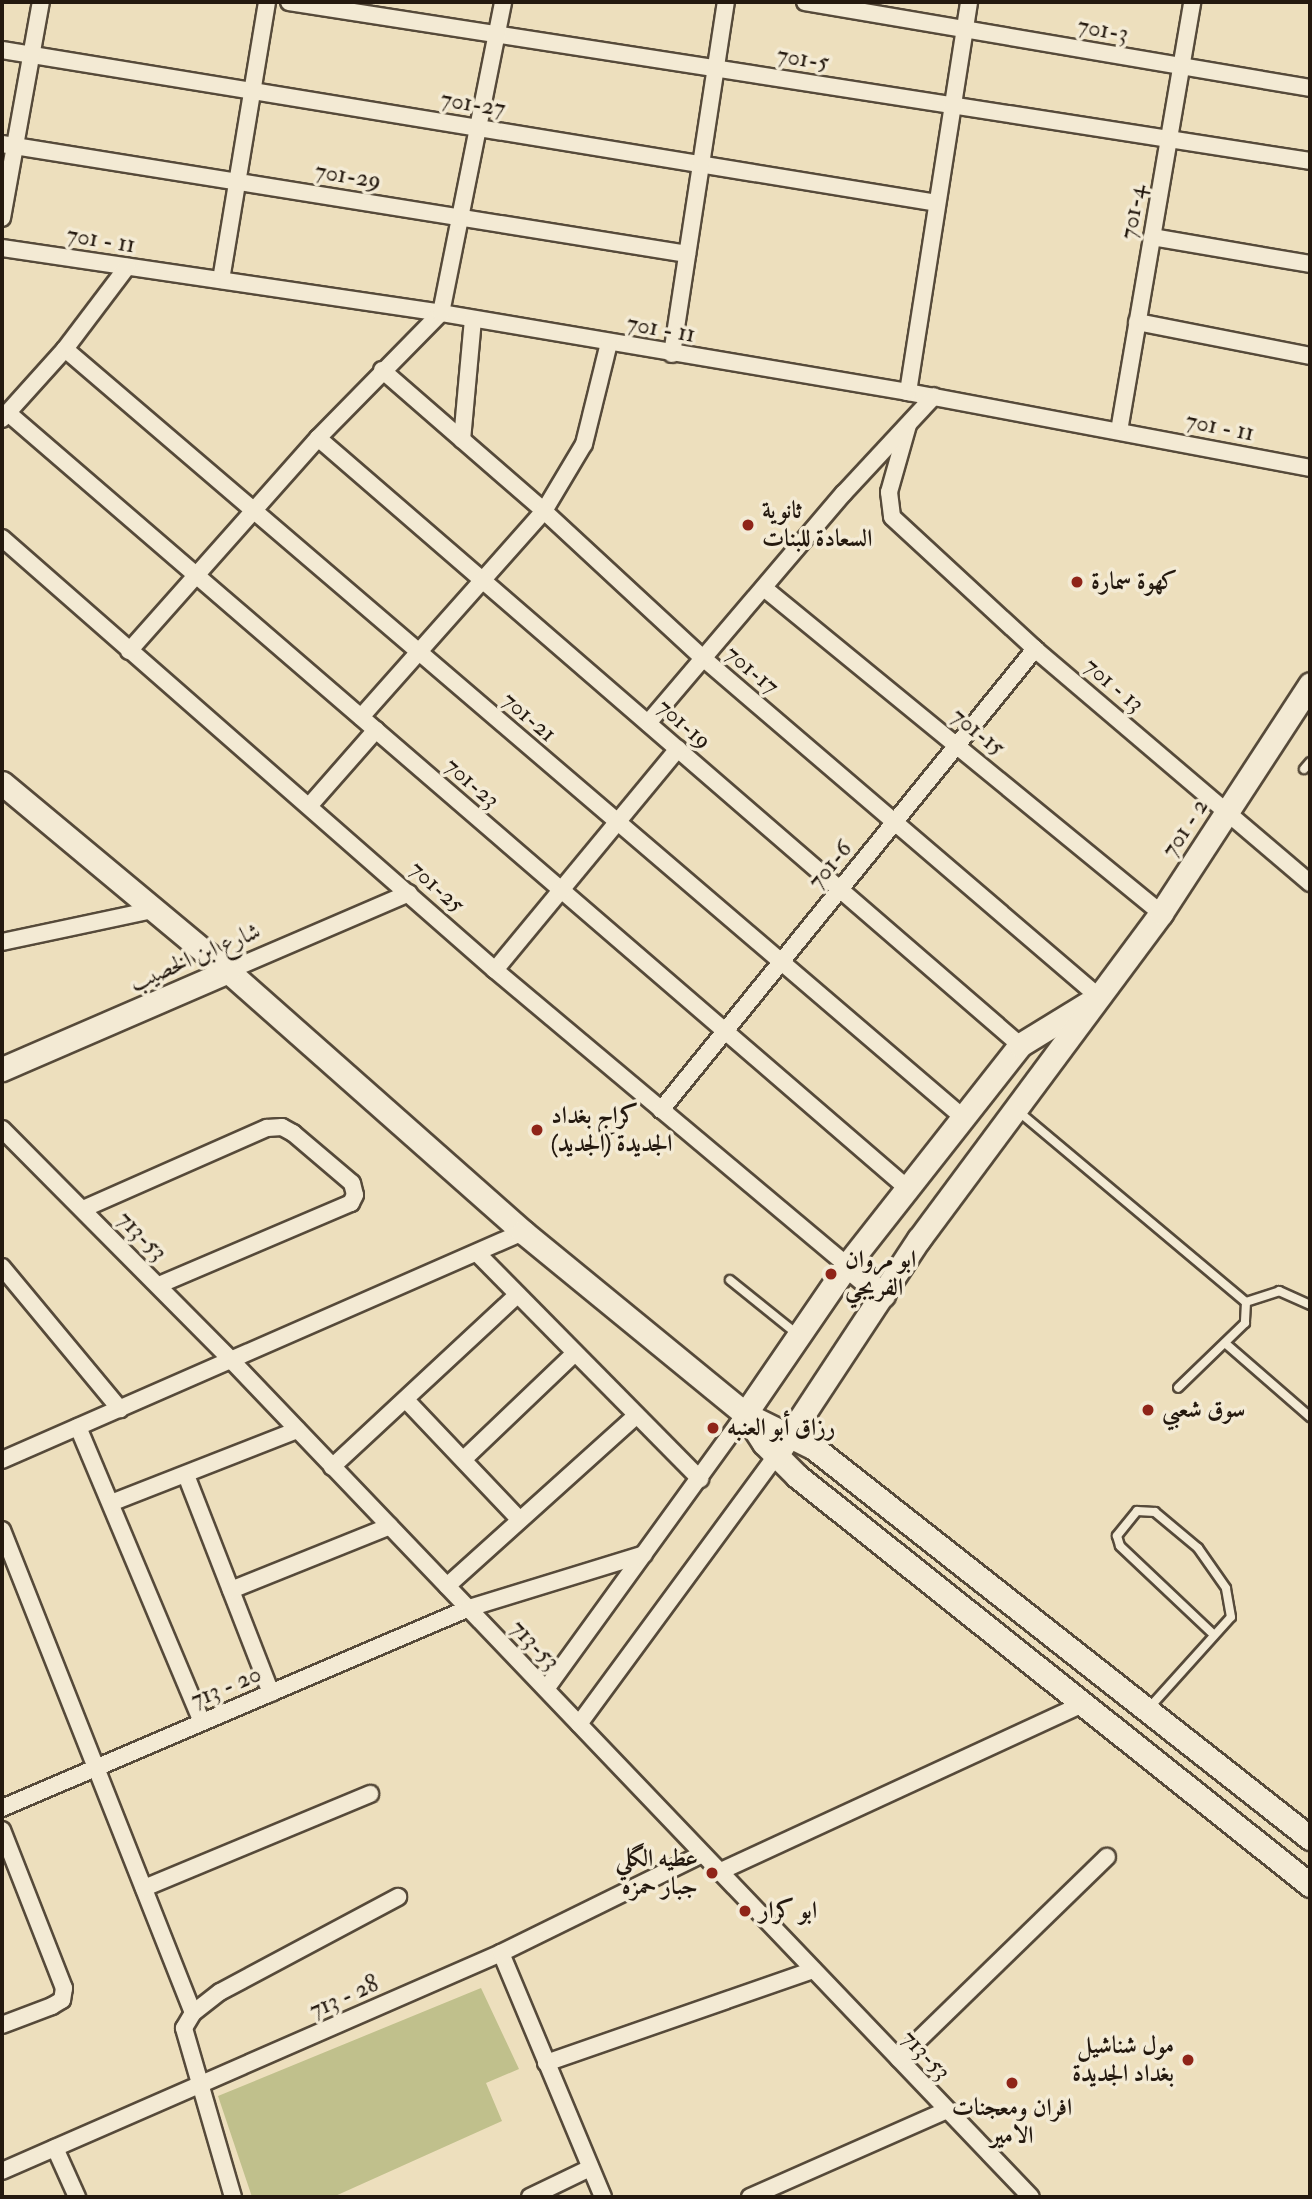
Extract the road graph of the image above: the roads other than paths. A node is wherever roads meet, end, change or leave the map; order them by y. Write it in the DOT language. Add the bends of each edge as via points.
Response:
graph roads {
  1 [pos="41,2"];
  2 [pos="267,2"];
  3 [pos="289,2"];
  4 [pos="503,2"];
  5 [pos="726,2"];
  6 [pos="805,2"];
  7 [pos="969,2"];
  8 [pos="1192,2"];
  9 [pos="964,29"];
  10 [pos="496,34"];
  11 [pos="2,50"];
  12 [pos="31,55"];
  13 [pos="1181,66"];
  14 [pos="715,68"];
  15 [pos="1310,88"];
  16 [pos="253,91"];
  17 [pos="952,105"];
  18 [pos="478,128"];
  19 [pos="1169,139"];
  20 [pos="8,145"];
  21 [pos="1310,161"];
  22 [pos="701,164"];
  23 [pos="237,181"];
  24 [pos="937,203"];
  25 [pos="460,217"];
  26 [pos="2,218"];
  27 [pos="1152,237"];
  28 [pos="2,248"];
  29 [pos="687,254"];
  30 [pos="1310,264"];
  31 [pos="127,267"];
  32 [pos="221,280"];
  33 [pos="441,313"];
  34 [pos="473,319"];
  35 [pos="1137,322"];
  36 [pos="610,343"];
  37 [pos="65,349"];
  38 [pos="672,354"];
  39 [pos="1310,356"];
  40 [pos="382,370"];
  41 [pos="908,391"];
  42 [pos="934,396"];
  43 [pos="5,416"];
  44 [pos="908,425"];
  45 [pos="1119,430"];
  46 [pos="318,438"];
  47 [pos="462,440"];
  48 [pos="1310,468"];
  49 [pos="252,509"];
  50 [pos="544,511"];
  51 [pos="2,538"];
  52 [pos="197,576"];
  53 [pos="483,580"];
  54 [pos="764,588"];
  55 [pos="1035,649"];
  56 [pos="129,651"];
  57 [pos="418,652"];
  58 [pos="703,659"];
  59 [pos="1310,684"];
  60 [pos="360,717"];
  61 [pos="648,723"];
  62 [pos="376,730"];
  63 [pos="958,744"];
  64 [pos="678,749"];
  65 [pos="3,785"];
  66 [pos="310,805"];
  67 [pos="1227,811"];
  68 [pos="896,821"];
  69 [pos="618,822"];
  70 [pos="1310,883"];
  71 [pos="840,889"];
  72 [pos="562,890"];
  73 [pos="409,893"];
  74 [pos="153,910"];
  75 [pos="1161,913"];
  76 [pos="3,940"];
  77 [pos="781,962"];
  78 [pos="495,970"];
  79 [pos="228,971"];
  80 [pos="1099,997"];
  81 [pos="725,1031"];
  82 [pos="1020,1045"];
  83 [pos="2,1069"];
  84 [pos="1016,1109"];
  85 [pos="661,1110"];
  86 [pos="965,1119"];
  87 [pos="2,1129"];
  88 [pos="906,1186"];
  89 [pos="83,1209"];
  90 [pos="523,1232"];
  91 [pos="479,1255"];
  92 [pos="847,1265"];
  93 [pos="2,1267"];
  94 [pos="730,1280"];
  95 [pos="159,1285"];
  96 [pos="883,1295"];
  97 [pos="516,1296"];
  98 [pos="1246,1302"];
  99 [pos="1310,1305"];
  100 [pos="799,1335"];
  101 [pos="1225,1343"];
  102 [pos="574,1353"];
  103 [pos="232,1361"];
  104 [pos="1178,1388"];
  105 [pos="407,1401"];
  106 [pos="120,1409"];
  107 [pos="745,1414"];
  108 [pos="636,1416"];
  109 [pos="1310,1417"];
  110 [pos="78,1427"];
  111 [pos="298,1430"];
  112 [pos="791,1433"];
  113 [pos="775,1457"];
  114 [pos="465,1458"];
  115 [pos="2,1460"];
  116 [pos="332,1466"];
  117 [pos="186,1475"];
  118 [pos="700,1479"];
  119 [pos="111,1503"];
  120 [pos="519,1519"];
  121 [pos="390,1526"];
  122 [pos="2,1530"];
  123 [pos="644,1555"];
  124 [pos="447,1586"];
  125 [pos="231,1590"];
  126 [pos="469,1608"];
  127 [pos="1214,1635"];
  128 [pos="545,1689"];
  129 [pos="271,1693"];
  130 [pos="1083,1704"];
  131 [pos="1147,1710"];
  132 [pos="202,1722"];
  133 [pos="579,1724"];
  134 [pos="96,1768"];
  135 [pos="370,1794"];
  136 [pos="2,1808"];
  137 [pos="2,1830"];
  138 [pos="1310,1838"];
  139 [pos="699,1855"];
  140 [pos="1107,1857"];
  141 [pos="719,1872"];
  142 [pos="1310,1885"];
  143 [pos="144,1888"];
  144 [pos="398,1897"];
  145 [pos="501,1953"];
  146 [pos="813,1970"];
  147 [pos="193,2012"];
  148 [pos="2,2025"];
  149 [pos="899,2059"];
  150 [pos="546,2063"];
  151 [pos="198,2087"];
  152 [pos="947,2110"];
  153 [pos="55,2148"];
  154 [pos="590,2168"];
  155 [pos="2,2171"];
  156 [pos="77,2197"];
  157 [pos="233,2197"];
  158 [pos="530,2197"];
  159 [pos="603,2197"];
  160 [pos="750,2197"];
  161 [pos="1031,2197"];
  1 -- 12 [label="street"];
  2 -- 16 [label="street"];
  3 -- 10 [label="street, 701-5"];
  4 -- 10 [label="street"];
  5 -- 14 [label="street"];
  6 -- 9 [label="street, 701-3"];
  7 -- 9 [label="street"];
  8 -- 13 [label="street, 701-4"];
  9 -- 13 [label="street, 701-3"];
  9 -- 17 [label="street"];
  10 -- 14 [label="street, 701-5"];
  10 -- 18 [label="street"];
  11 -- 12 [label="street, 701-27"];
  12 -- 16 [label="street, 701-27"];
  12 -- 20 [label="street"];
  13 -- 15 [label="street, 701-3"];
  13 -- 19 [label="street, 701-4"];
  14 -- 17 [label="street, 701-5"];
  14 -- 22 [label="street"];
  16 -- 18 [label="street, 701-27"];
  16 -- 23 [label="street"];
  17 -- 19 [label="street, 701-5"];
  17 -- 24 [label="street"];
  18 -- 22 [label="street, 701-27"];
  18 -- 25 [label="street"];
  19 -- 21 [label="street, 701-5"];
  19 -- 27 [label="street, 701-4"];
  20 -- 23 [label="street, 701-29"];
  20 -- 26 [label="street"];
  22 -- 24 [label="street, 701-27"];
  22 -- 29 [label="street"];
  23 -- 25 [label="street, 701-29"];
  23 -- 32 [label="street"];
  24 -- 41 [label="street"];
  25 -- 29 [label="street, 701-29"];
  25 -- 33 [label="street"];
  27 -- 30 [label="street"];
  27 -- 35 [label="street, 701-4"];
  28 -- 31 [label="street, 701 - 11"];
  29 -- 38 [label="street"];
  31 -- 32 [label="street, 701 - 11"];
  31 -- 37 [label="street"];
  32 -- 33 [label="street, 701 - 11"];
  33 -- 34 [label="street, 701 - 11"];
  33 -- 40 [label="street"];
  34 -- 36 [label="street, 701 - 11"];
  34 -- 47 [label="street"];
  35 -- 39 [label="street"];
  35 -- 45 [label="street, 701-4"];
  36 -- 38 [label="street, 701 - 11"];
  36 -- 50 [label="street" via="583,444"];
  37 -- 43 [label="street"];
  37 -- 49 [label="street, 701-21"];
  38 -- 41 [label="street, 701 - 11"];
  40 -- 46 [label="street"];
  40 -- 47 [label="street, 701-17"];
  41 -- 42 [label="street, 701 - 11"];
  42 -- 44 [label="street"];
  42 -- 45 [label="street, 701 - 11"];
  43 -- 52 [label="street, 701-23"];
  44 -- 54 [label="street"];
  44 -- 55 [label="street, 701 - 13" via="889,492 892,517"];
  45 -- 48 [label="street, 701 - 11"];
  46 -- 49 [label="street"];
  46 -- 53 [label="street, 701-19"];
  47 -- 50 [label="street, 701-17"];
  49 -- 52 [label="street"];
  49 -- 57 [label="street, 701-21"];
  50 -- 53 [label="street"];
  50 -- 58 [label="street, 701-17"];
  51 -- 56 [label="street, 701-25"];
  52 -- 56 [label="street"];
  52 -- 60 [label="street, 701-23"];
  53 -- 57 [label="street"];
  53 -- 61 [label="street, 701-19"];
  54 -- 58 [label="street"];
  54 -- 63 [label="street, 701-15"];
  55 -- 63 [label="street, 701-6"];
  55 -- 67 [label="street, 701 - 13"];
  56 -- 66 [label="street, 701-25"];
  57 -- 60 [label="street"];
  57 -- 69 [label="street, 701-21"];
  58 -- 61 [label="street"];
  58 -- 68 [label="street, 701-17"];
  59 -- 67 [label="street, 701 - 2"];
  60 -- 62 [label="street, 701-23"];
  61 -- 64 [label="street, 701-19"];
  62 -- 66 [label="street"];
  62 -- 72 [label="street, 701-23"];
  63 -- 68 [label="street, 701-6"];
  63 -- 75 [label="street, 701-15"];
  64 -- 69 [label="street"];
  64 -- 71 [label="street, 701-19"];
  65 -- 74 [label="street"];
  66 -- 73 [label="street, 701-25"];
  67 -- 70 [label="street, 701 - 13"];
  67 -- 75 [label="street, 701 - 2"];
  68 -- 71 [label="street, 701-6"];
  68 -- 80 [label="street, 701-17"];
  69 -- 72 [label="street"];
  69 -- 77 [label="street, 701-21"];
  71 -- 77 [label="street, 701-6"];
  71 -- 82 [label="street, 701-19"];
  72 -- 78 [label="street"];
  72 -- 81 [label="street, 701-23"];
  73 -- 78 [label="street, 701-25"];
  73 -- 79 [label="street, شارع ابن الخصيب"];
  74 -- 76 [label="street"];
  74 -- 79 [label="street"];
  75 -- 80 [label="street, 701 - 2"];
  77 -- 81 [label="street, 701-6"];
  77 -- 86 [label="street, 701-21"];
  78 -- 85 [label="street, 701-25"];
  79 -- 83 [label="street, شارع ابن الخصيب"];
  79 -- 90 [label="street"];
  80 -- 82 [label="street"];
  80 -- 84 [label="street, 701 - 2"];
  81 -- 85 [label="street, 701-6"];
  81 -- 88 [label="street, 701-23"];
  82 -- 86 [label="street"];
  84 -- 96 [label="street, 701 - 2"];
  84 -- 98 [label="lane"];
  85 -- 92 [label="street, 701-25"];
  86 -- 88 [label="street"];
  87 -- 89 [label="street, 713-53"];
  88 -- 92 [label="street"];
  89 -- 95 [label="street, 713-53"];
  89 -- 95 [label="street" via="267,1128 282,1127 293,1133 352,1183 355,1195 351,1203"];
  90 -- 91 [label="street"];
  90 -- 107 [label="street"];
  91 -- 97 [label="street"];
  91 -- 103 [label="street"];
  92 -- 96 [label="street"];
  92 -- 100 [label="street"];
  93 -- 106 [label="street"];
  94 -- 100 [label="lane"];
  95 -- 103 [label="street, 713-53"];
  96 -- 112 [label="street, 701 - 2"];
  97 -- 102 [label="street"];
  97 -- 105 [label="street"];
  98 -- 99 [label="lane" via="1279,1291"];
  98 -- 101 [label="lane" via="1245,1323"];
  100 -- 107 [label="street"];
  101 -- 104 [label="lane"];
  101 -- 109 [label="lane"];
  102 -- 108 [label="street"];
  102 -- 114 [label="street"];
  103 -- 106 [label="street"];
  103 -- 111 [label="street, 713-53"];
  105 -- 114 [label="street"];
  105 -- 116 [label="street"];
  106 -- 110 [label="street"];
  107 -- 112 [label="street"];
  107 -- 113 [label="street"];
  107 -- 118 [label="street"];
  108 -- 118 [label="street"];
  108 -- 120 [label="street"];
  110 -- 115 [label="street"];
  110 -- 119 [label="street"];
  111 -- 116 [label="street, 713-53"];
  111 -- 117 [label="street"];
  112 -- 113 [label="street, 701 - 2"];
  112 -- 131 [label="street"];
  113 -- 130 [label="street"];
  113 -- 133 [label="street"];
  114 -- 120 [label="street"];
  116 -- 121 [label="street, 713-53"];
  117 -- 119 [label="street"];
  117 -- 125 [label="street"];
  118 -- 123 [label="street"];
  119 -- 132 [label="street"];
  120 -- 124 [label="street"];
  121 -- 124 [label="street, 713-53"];
  121 -- 125 [label="street"];
  122 -- 134 [label="street"];
  123 -- 126 [label="street, 713 - 20"];
  123 -- 128 [label="street"];
  124 -- 126 [label="street, 713-53"];
  125 -- 129 [label="street"];
  126 -- 128 [label="street, 713-53"];
  126 -- 129 [label="street, 713 - 20"];
  127 -- 127 [label="lane" via="1231,1617 1226,1588 1198,1548 1155,1512 1137,1511 1117,1536 1120,1546"];
  127 -- 131 [label="lane"];
  128 -- 133 [label="street, 713-53"];
  129 -- 132 [label="street, 713 - 20"];
  130 -- 141 [label="street"];
  130 -- 142 [label="street"];
  131 -- 138 [label="street"];
  132 -- 134 [label="street, 713 - 20"];
  133 -- 139 [label="street, 713-53"];
  134 -- 136 [label="street, 713 - 20"];
  134 -- 143 [label="street"];
  135 -- 143 [label="street"];
  137 -- 148 [label="street" via="64,1988 62,2000"];
  139 -- 141 [label="street, 713-53"];
  139 -- 145 [label="street, 713 - 28"];
  140 -- 149 [label="street"];
  141 -- 146 [label="street, 713-53"];
  143 -- 147 [label="street"];
  144 -- 147 [label="street" via="220,1992"];
  145 -- 150 [label="street"];
  145 -- 151 [label="street, 713 - 28"];
  146 -- 149 [label="street, 713-53"];
  146 -- 150 [label="street"];
  147 -- 151 [label="street" via="184,2028"];
  149 -- 152 [label="street, 713-53"];
  150 -- 154 [label="street"];
  151 -- 153 [label="street, 713 - 28"];
  151 -- 157 [label="street"];
  152 -- 160 [label="street"];
  152 -- 161 [label="street, 713-53"];
  153 -- 155 [label="street, 713 - 28"];
  153 -- 156 [label="street"];
  154 -- 158 [label="street"];
  154 -- 159 [label="street"];
}
